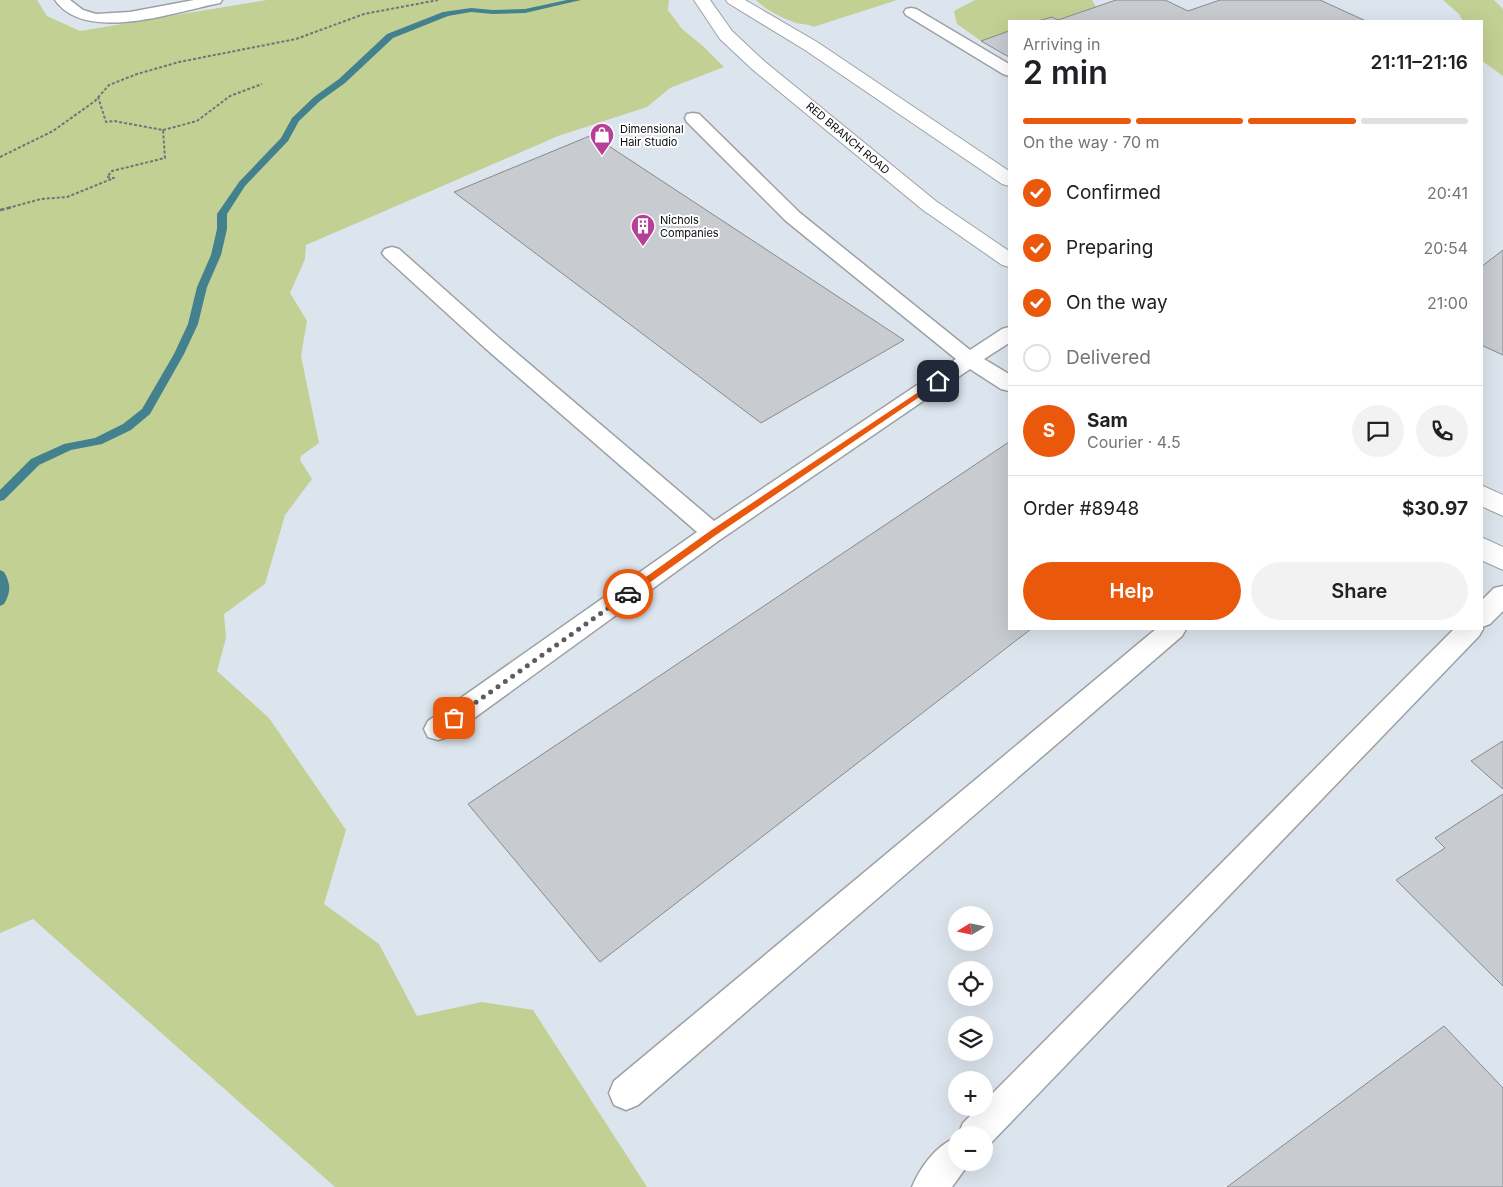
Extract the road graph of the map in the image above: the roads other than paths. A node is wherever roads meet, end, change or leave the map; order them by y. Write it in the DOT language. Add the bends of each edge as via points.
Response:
graph roads {
  1 [pos="62,0"];
  2 [pos="215,0"];
  3 [pos="702,0"];
  4 [pos="734,0"];
  5 [pos="910,12"];
  6 [pos="1008,71"];
  7 [pos="693,118"];
  8 [pos="1008,179"];
  9 [pos="392,253"];
  10 [pos="1008,260"];
  11 [pos="1008,334"];
  12 [pos="970,360"];
  13 [pos="1008,383"];
  14 [pos="1483,495"];
  15 [pos="1503,507"];
  16 [pos="713,533"];
  17 [pos="1483,548"];
  18 [pos="1503,560"];
  19 [pos="1503,595"];
  20 [pos="1483,615"];
  21 [pos="1172,630"];
  22 [pos="1469,630"];
  23 [pos="438,729"];
  24 [pos="626,1093"];
  25 [pos="984,1126"];
  26 [pos="948,1164"];
  27 [pos="930,1187"];
  1 -- 2 [label="lane" via="71,10 95,19"];
  3 -- 10 [label="street, RED BRANCH ROAD" via="726,34 758,65 930,206"];
  4 -- 8 [label="street" via="811,46"];
  5 -- 6 [label="lane"];
  7 -- 12 [label="lane" via="793,217"];
  9 -- 16 [label="lane"];
  11 -- 12 [label="lane"];
  12 -- 13 [label="lane"];
  12 -- 16 [label="lane"];
  14 -- 15 [label="street"];
  16 -- 23 [label="lane"];
  17 -- 18 [label="street"];
  19 -- 20 [label="lane"];
  21 -- 24 [label="lane"];
  22 -- 25 [label="lane"];
  26 -- 27 [label="lane"];
}
